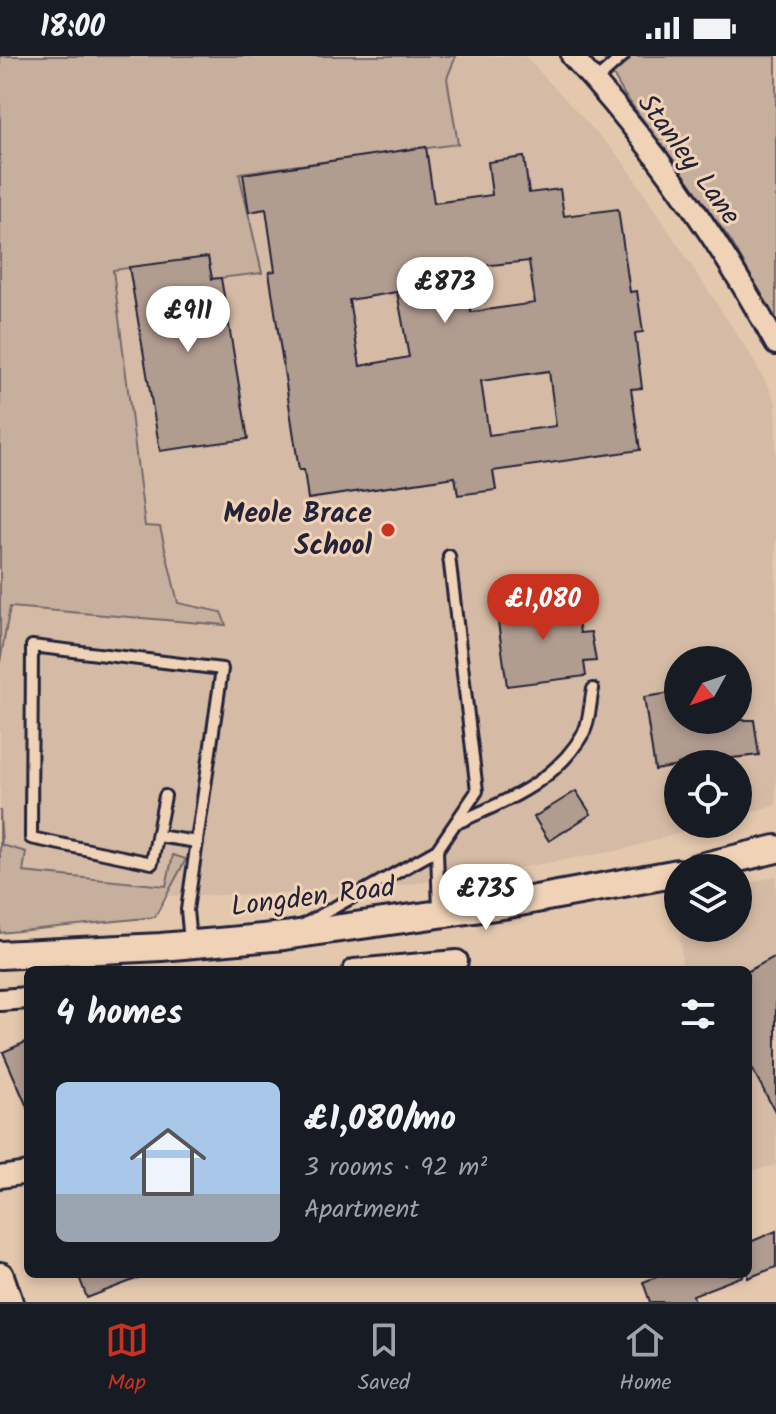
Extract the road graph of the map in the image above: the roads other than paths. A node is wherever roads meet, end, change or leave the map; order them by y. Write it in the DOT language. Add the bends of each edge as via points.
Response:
graph roads {
  1 [pos="572,56"];
  2 [pos="623,56"];
  3 [pos="595,81"];
  4 [pos="776,344"];
  5 [pos="449,556"];
  6 [pos="593,689"];
  7 [pos="165,796"];
  8 [pos="459,822"];
  9 [pos="158,836"];
  10 [pos="197,842"];
  11 [pos="776,849"];
  12 [pos="437,850"];
  13 [pos="752,855"];
  14 [pos="664,875"];
  15 [pos="439,914"];
  16 [pos="284,936"];
  17 [pos="190,944"];
  18 [pos="0,955"];
  19 [pos="457,961"];
  20 [pos="400,966"];
  21 [pos="24,998"];
  22 [pos="0,1000"];
  23 [pos="24,1174"];
  24 [pos="0,1177"];
  25 [pos="0,1276"];
  26 [pos="9,1302"];
  1 -- 3 [label="street, Stanley Lane"];
  2 -- 3 [label="lane"];
  3 -- 4 [label="street, Stanley Lane" via="741,280"];
  5 -- 8 [label="lane" via="477,791"];
  6 -- 8 [label="lane" via="585,730 557,769 511,800"];
  7 -- 9 [label="lane"];
  8 -- 12 [label="lane"];
  9 -- 10 [label="lane"];
  9 -- 10 [label="lane" via="152,863 31,838 32,646 222,669"];
  10 -- 17 [label="lane" via="187,910"];
  11 -- 13 [label="street"];
  12 -- 15 [label="lane"];
  12 -- 16 [label="lane"];
  14 -- 15 [label="street, Longden Road"];
  15 -- 16 [label="street, Longden Road"];
  16 -- 17 [label="street, Longden Road"];
  17 -- 18 [label="street, Longden Road"];
  19 -- 20 [label="street"];
  21 -- 22 [label="street"];
  23 -- 24 [label="street"];
  25 -- 26 [label="street"];
}
